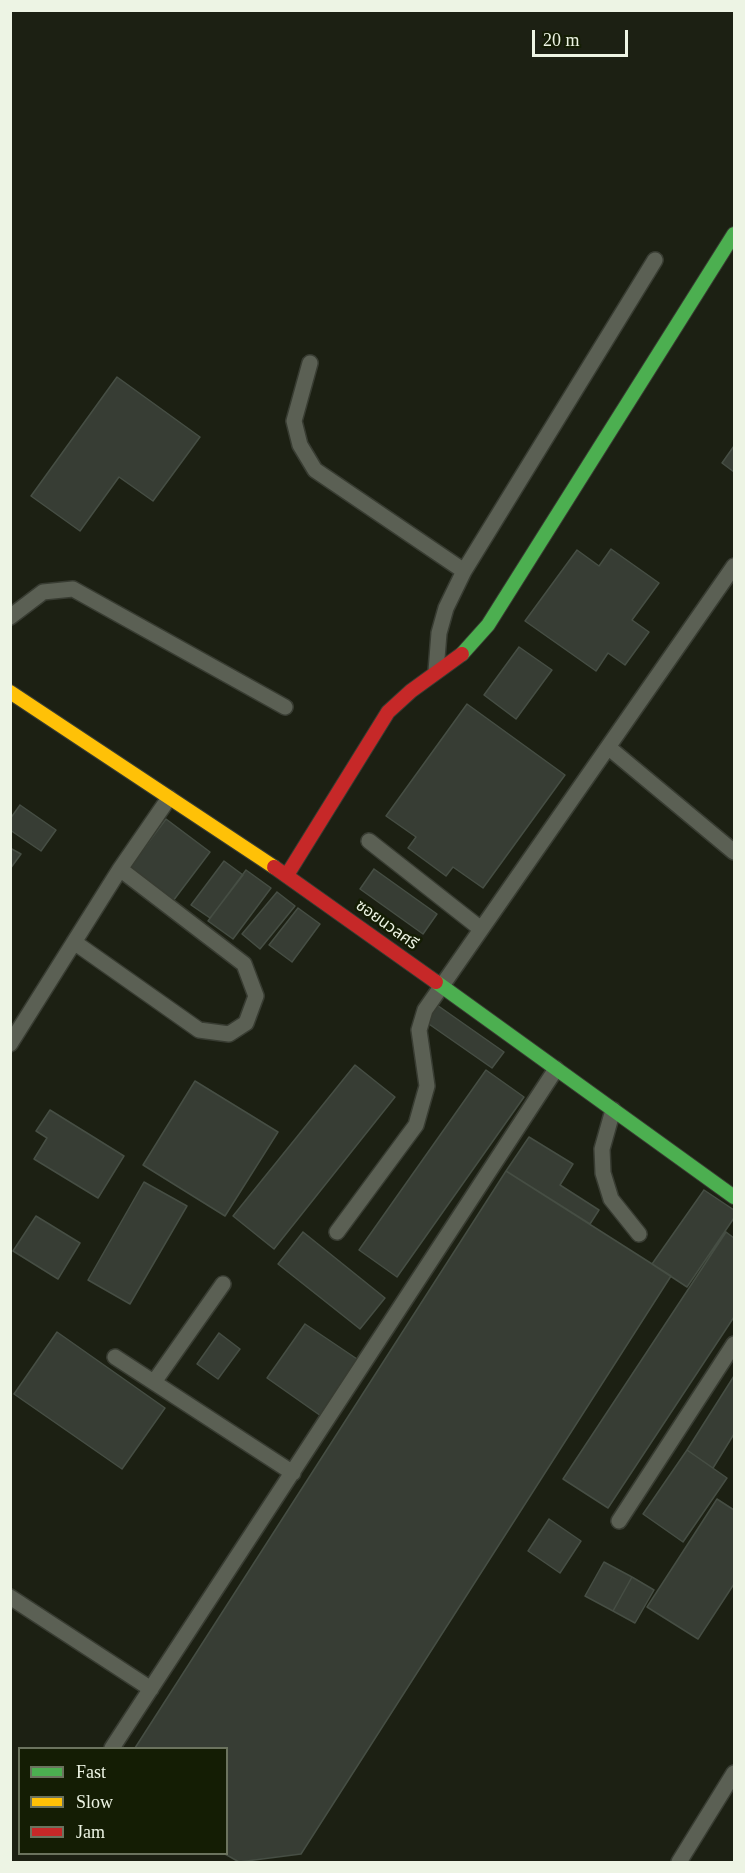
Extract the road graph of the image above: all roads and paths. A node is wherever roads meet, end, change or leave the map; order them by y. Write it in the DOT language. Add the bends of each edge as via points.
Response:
graph roads {
  1 [pos="735,234"];
  2 [pos="655,260"];
  3 [pos="310,363"];
  4 [pos="735,567"];
  5 [pos="464,571"];
  6 [pos="10,617"];
  7 [pos="436,671"];
  8 [pos="10,692"];
  9 [pos="285,707"];
  10 [pos="608,747"];
  11 [pos="169,798"];
  12 [pos="369,842"];
  13 [pos="735,852"];
  14 [pos="120,869"];
  15 [pos="287,875"];
  16 [pos="481,929"];
  17 [pos="74,942"];
  18 [pos="441,986"];
  19 [pos="10,1044"];
  20 [pos="556,1069"];
  21 [pos="613,1110"];
  22 [pos="735,1197"];
  23 [pos="337,1232"];
  24 [pos="639,1234"];
  25 [pos="224,1284"];
  26 [pos="735,1344"];
  27 [pos="116,1357"];
  28 [pos="154,1382"];
  29 [pos="292,1473"];
  30 [pos="619,1521"];
  31 [pos="10,1597"];
  32 [pos="151,1689"];
  33 [pos="113,1747"];
  34 [pos="735,1773"];
  35 [pos="679,1863"];
  1 -- 7 [label="street" via="488,626 464,652"];
  2 -- 5 [label="lane"];
  3 -- 5 [label="lane" via="294,421 300,445 315,470"];
  4 -- 10 [label="lane"];
  5 -- 7 [label="lane" via="441,625"];
  6 -- 9 [label="lane" via="43,592 73,589"];
  7 -- 15 [label="street" via="388,712"];
  8 -- 11 [label="street, ซอยนวลศรี"];
  10 -- 13 [label="lane"];
  10 -- 16 [label="lane"];
  11 -- 14 [label="lane"];
  11 -- 15 [label="street, ซอยนวลศรี"];
  12 -- 16 [label="lane"];
  14 -- 17 [label="lane"];
  14 -- 17 [label="lane" via="244,964 256,996 246,1023 229,1034 199,1030"];
  15 -- 18 [label="street, ซอยนวลศรี"];
  16 -- 18 [label="lane"];
  17 -- 19 [label="lane"];
  18 -- 20 [label="street, ซอยนวลศรี"];
  18 -- 23 [label="lane" via="425,1010 419,1030 427,1086 416,1125"];
  20 -- 21 [label="street, ซอยนวลศรี"];
  20 -- 29 [label="lane"];
  21 -- 22 [label="street, ซอยนวลศรี"];
  21 -- 24 [label="lane" via="602,1149 603,1173 611,1199"];
  25 -- 28 [label="lane"];
  26 -- 30 [label="lane"];
  27 -- 28 [label="lane"];
  28 -- 29 [label="lane"];
  29 -- 32 [label="lane"];
  31 -- 32 [label="lane"];
  32 -- 33 [label="lane"];
  34 -- 35 [label="lane"];
}
